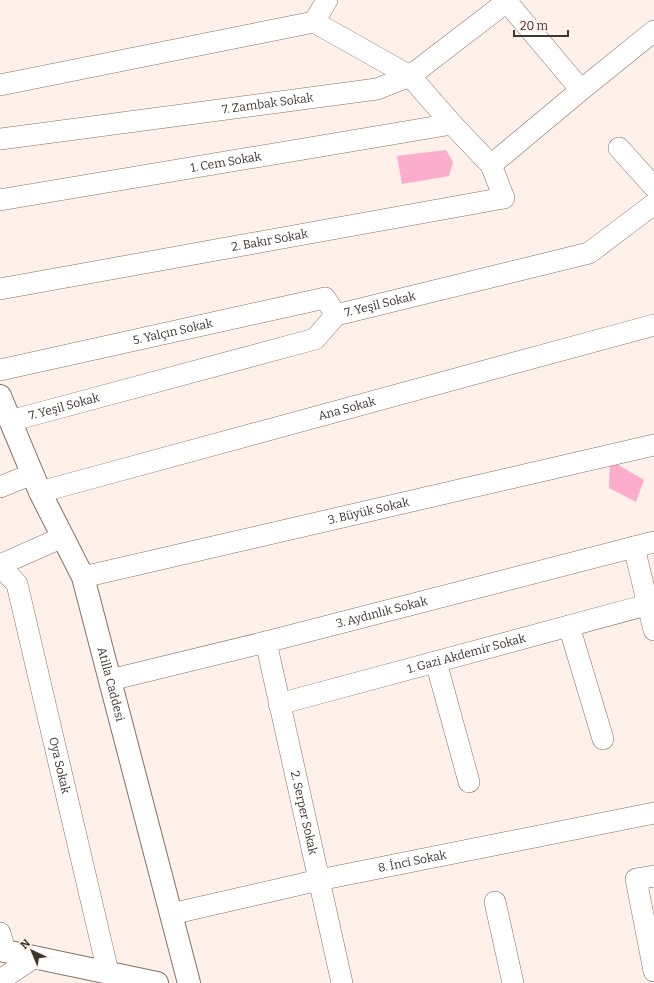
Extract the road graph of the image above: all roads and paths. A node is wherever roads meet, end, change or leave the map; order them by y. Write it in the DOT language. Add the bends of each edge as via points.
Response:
graph roads {
  1 [pos="326,0"];
  2 [pos="508,1"];
  3 [pos="314,22"];
  4 [pos="654,32"];
  5 [pos="410,76"];
  6 [pos="0,84"];
  7 [pos="581,90"];
  8 [pos="452,124"];
  9 [pos="0,139"];
  10 [pos="619,148"];
  11 [pos="491,165"];
  12 [pos="654,187"];
  13 [pos="0,200"];
  14 [pos="654,204"];
  15 [pos="0,289"];
  16 [pos="336,315"];
  17 [pos="654,325"];
  18 [pos="0,370"];
  19 [pos="0,399"];
  20 [pos="10,421"];
  21 [pos="654,445"];
  22 [pos="36,483"];
  23 [pos="0,487"];
  24 [pos="63,537"];
  25 [pos="654,542"];
  26 [pos="634,547"];
  27 [pos="0,565"];
  28 [pos="83,577"];
  29 [pos="651,604"];
  30 [pos="569,626"];
  31 [pos="654,630"];
  32 [pos="266,642"];
  33 [pos="436,662"];
  34 [pos="110,680"];
  35 [pos="280,704"];
  36 [pos="603,739"];
  37 [pos="469,782"];
  38 [pos="654,813"];
  39 [pos="654,876"];
  40 [pos="319,880"];
  41 [pos="495,902"];
  42 [pos="171,914"];
  43 [pos="2,944"];
  44 [pos="35,957"];
  45 [pos="654,971"];
  46 [pos="108,972"];
  47 [pos="0,980"];
  48 [pos="143,982"];
  49 [pos="189,983"];
  50 [pos="342,983"];
  51 [pos="513,983"];
  1 -- 3 [label="street"];
  2 -- 5 [label="street, 7. Zambak Sokak"];
  2 -- 7 [label="street"];
  3 -- 5 [label="street"];
  3 -- 6 [label="street"];
  4 -- 7 [label="street"];
  5 -- 8 [label="street"];
  5 -- 9 [label="street, 7. Zambak Sokak" via="377,89"];
  7 -- 11 [label="street"];
  8 -- 11 [label="street"];
  8 -- 13 [label="street, 1. Cem Sokak"];
  10 -- 12 [label="street"];
  11 -- 15 [label="street, 2. Bakır Sokak" via="504,198"];
  14 -- 16 [label="street, 7. Yeşil Sokak" via="589,253"];
  16 -- 18 [label="street, 5. Yalçın Sokak" via="325,298"];
  16 -- 20 [label="street, 7. Yeşil Sokak" via="315,338"];
  17 -- 22 [label="street, Ana Sokak"];
  19 -- 20 [label="street, Atilla Caddesi"];
  20 -- 22 [label="street, Atilla Caddesi"];
  21 -- 28 [label="street, 3. Büyük Sokak"];
  22 -- 23 [label="street, Ana Sokak"];
  22 -- 24 [label="street, Atilla Caddesi"];
  24 -- 27 [label="street"];
  24 -- 28 [label="street, Atilla Caddesi"];
  25 -- 26 [label="street, 3. Aydınlık Sokak"];
  26 -- 29 [label="street"];
  26 -- 32 [label="street, 3. Aydınlık Sokak"];
  27 -- 46 [label="street, Oya Sokak" via="17,584"];
  28 -- 34 [label="street, Atilla Caddesi"];
  29 -- 30 [label="street, 1. Gazi Akdemir Sokak"];
  29 -- 31 [label="street"];
  30 -- 33 [label="street, 1. Gazi Akdemir Sokak"];
  30 -- 36 [label="street"];
  32 -- 34 [label="street, 3. Aydınlık Sokak"];
  32 -- 35 [label="street, 2. Serper Sokak"];
  33 -- 35 [label="street, 1. Gazi Akdemir Sokak"];
  33 -- 37 [label="street"];
  34 -- 42 [label="street, Atilla Caddesi"];
  35 -- 40 [label="street, 2. Serper Sokak"];
  38 -- 40 [label="street, 8. İnci Sokak"];
  39 -- 45 [label="street" via="636,879"];
  40 -- 42 [label="street, 8. İnci Sokak"];
  40 -- 50 [label="street, 2. Serper Sokak"];
  41 -- 51 [label="street"];
  42 -- 49 [label="street, Atilla Caddesi"];
  43 -- 44 [label="street"];
  44 -- 46 [label="street"];
  44 -- 47 [label="street"];
  46 -- 48 [label="street"];
}
